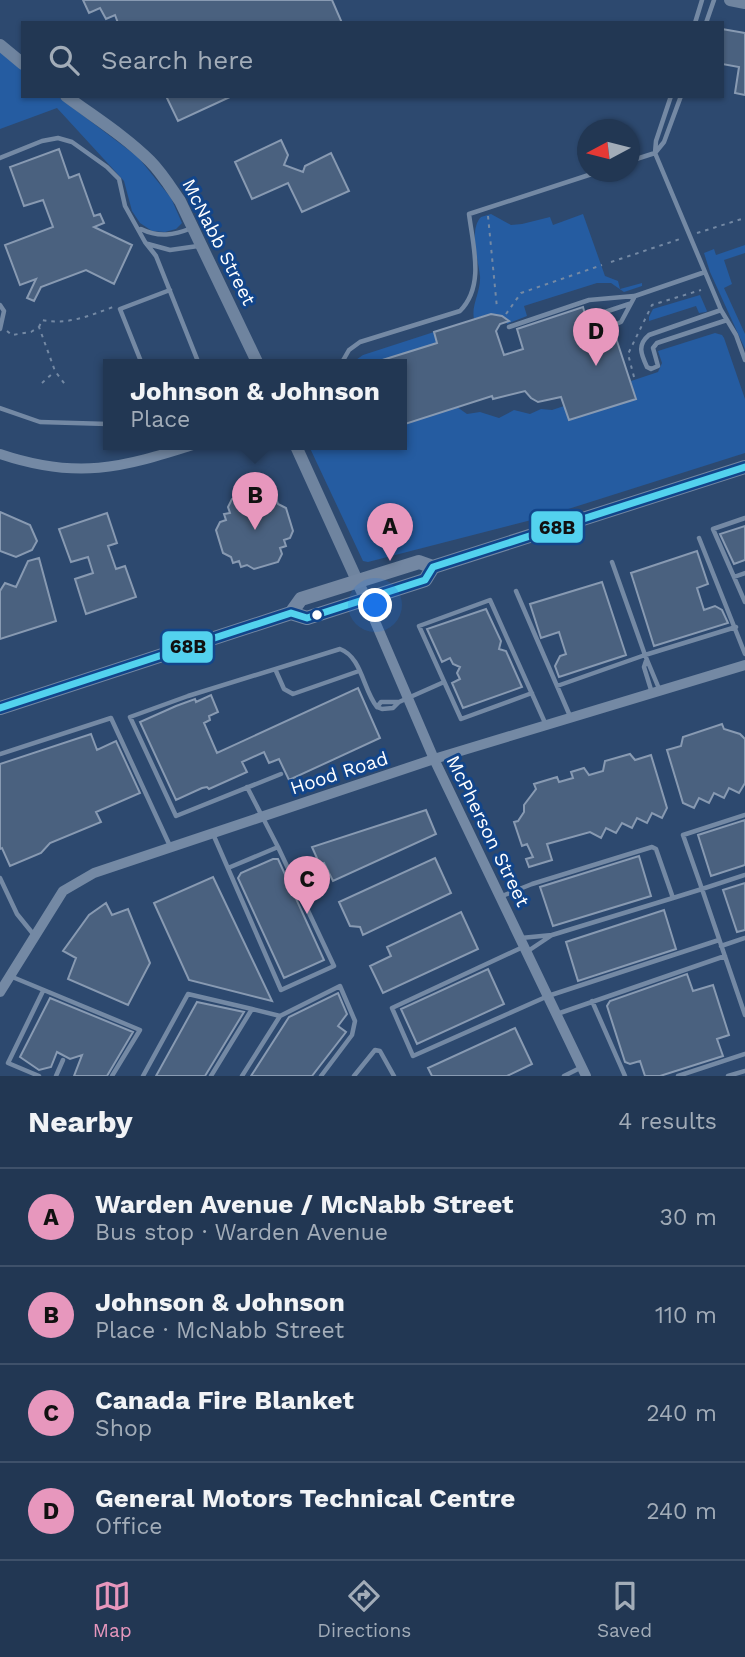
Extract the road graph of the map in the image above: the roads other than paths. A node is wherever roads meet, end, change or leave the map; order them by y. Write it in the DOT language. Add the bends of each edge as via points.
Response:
graph roads {
  1 [pos="702,0"];
  2 [pos="714,0"];
  3 [pos="730,0"];
  4 [pos="745,3"];
  5 [pos="696,21"];
  6 [pos="707,21"];
  7 [pos="0,45"];
  8 [pos="21,62"];
  9 [pos="69,98"];
  10 [pos="670,98"];
  11 [pos="680,98"];
  12 [pos="655,153"];
  13 [pos="0,158"];
  14 [pos="640,158"];
  15 [pos="577,179"];
  16 [pos="193,228"];
  17 [pos="140,229"];
  18 [pos="147,244"];
  19 [pos="202,245"];
  20 [pos="705,272"];
  21 [pos="170,290"];
  22 [pos="635,296"];
  23 [pos="630,303"];
  24 [pos="0,305"];
  25 [pos="721,310"];
  26 [pos="590,317"];
  27 [pos="727,319"];
  28 [pos="509,327"];
  29 [pos="0,328"];
  30 [pos="594,333"];
  31 [pos="140,359"];
  32 [pos="197,359"];
  33 [pos="256,359"];
  34 [pos="344,359"];
  35 [pos="745,360"];
  36 [pos="0,408"];
  37 [pos="103,424"];
  38 [pos="166,450"];
  39 [pos="298,450"];
  40 [pos="0,454"];
  41 [pos="745,467"];
  42 [pos="745,518"];
  43 [pos="699,538"];
  44 [pos="612,562"];
  45 [pos="433,567"];
  46 [pos="745,573"];
  47 [pos="734,577"];
  48 [pos="359,581"];
  49 [pos="516,592"];
  50 [pos="365,598"];
  51 [pos="745,602"];
  52 [pos="291,612"];
  53 [pos="736,627"];
  54 [pos="745,653"];
  55 [pos="645,658"];
  56 [pos="745,665"];
  57 [pos="276,671"];
  58 [pos="359,671"];
  59 [pos="444,682"];
  60 [pos="557,686"];
  61 [pos="656,692"];
  62 [pos="532,693"];
  63 [pos="404,700"];
  64 [pos="0,708"];
  65 [pos="571,718"];
  66 [pos="546,726"];
  67 [pos="0,754"];
  68 [pos="434,760"];
  69 [pos="281,774"];
  70 [pos="247,787"];
  71 [pos="745,815"];
  72 [pos="262,817"];
  73 [pos="213,834"];
  74 [pos="170,848"];
  75 [pos="278,848"];
  76 [pos="228,868"];
  77 [pos="745,875"];
  78 [pos="0,878"];
  79 [pos="702,890"];
  80 [pos="500,897"];
  81 [pos="673,898"];
  82 [pos="552,935"];
  83 [pos="35,936"];
  84 [pos="745,938"];
  85 [pos="720,943"];
  86 [pos="524,946"];
  87 [pos="725,956"];
  88 [pos="9,975"];
  89 [pos="43,991"];
  90 [pos="0,992"];
  91 [pos="548,996"];
  92 [pos="592,1001"];
  93 [pos="252,1009"];
  94 [pos="556,1014"];
  95 [pos="745,1015"];
  96 [pos="280,1016"];
  97 [pos="745,1054"];
  98 [pos="63,1060"];
  99 [pos="745,1070"];
  100 [pos="584,1072"];
  101 [pos="39,1076"];
  102 [pos="56,1076"];
  103 [pos="112,1076"];
  104 [pos="143,1076"];
  105 [pos="211,1076"];
  106 [pos="242,1076"];
  107 [pos="321,1076"];
  108 [pos="355,1076"];
  109 [pos="394,1076"];
  110 [pos="564,1076"];
  111 [pos="625,1076"];
  112 [pos="678,1076"];
  113 [pos="728,1076"];
  1 -- 5 [label="lane"];
  2 -- 6 [label="lane"];
  3 -- 4 [label="street"];
  7 -- 8 [label="street"];
  9 -- 16 [label="street, McNabb Street" via="151,162 180,201"];
  10 -- 12 [label="lane"];
  11 -- 12 [label="lane" via="664,142"];
  12 -- 14 [label="lane"];
  12 -- 20 [label="lane"];
  13 -- 17 [label="lane" via="43,141 58,138 72,142 119,179 125,206"];
  15 -- 34 [label="lane" via="469,214 476,283 471,301 460,311 360,342"];
  16 -- 17 [label="lane" via="155,235"];
  16 -- 19 [label="street, McNabb Street"];
  17 -- 18 [label="lane"];
  18 -- 19 [label="lane" via="170,250"];
  18 -- 21 [label="lane"];
  19 -- 33 [label="street, McNabb Street"];
  20 -- 22 [label="lane"];
  20 -- 25 [label="lane"];
  21 -- 31 [label="lane" via="120,309"];
  21 -- 32 [label="lane"];
  22 -- 23 [label="lane"];
  22 -- 28 [label="lane" via="589,300"];
  23 -- 26 [label="lane"];
  23 -- 30 [label="lane" via="621,322"];
  24 -- 29 [label="lane" via="4,311"];
  25 -- 27 [label="lane"];
  25 -- 27 [label="lane" via="649,335 640,348 647,367 658,366 653,348 657,343"];
  27 -- 35 [label="lane"];
  36 -- 37 [label="lane" via="40,422"];
  38 -- 40 [label="street" via="128,465 99,469 32,465"];
  39 -- 48 [label="street"];
  41 -- 45 [label="main road"];
  42 -- 47 [label="lane" via="713,529"];
  43 -- 53 [label="lane"];
  44 -- 55 [label="lane"];
  45 -- 48 [label="main road" via="419,562"];
  45 -- 50 [label="main road" via="425,580"];
  46 -- 47 [label="lane"];
  47 -- 51 [label="lane"];
  48 -- 50 [label="street"];
  48 -- 52 [label="main road" via="301,599"];
  49 -- 60 [label="lane"];
  50 -- 52 [label="main road" via="307,618"];
  50 -- 63 [label="street, McPherson Street"];
  52 -- 64 [label="main road"];
  53 -- 54 [label="lane"];
  53 -- 55 [label="lane"];
  55 -- 60 [label="lane"];
  55 -- 61 [label="lane" via="644,667"];
  56 -- 61 [label="street, Hood Road"];
  57 -- 58 [label="lane" via="340,649 354,659"];
  57 -- 58 [label="lane" via="284,689 293,694"];
  57 -- 70 [label="lane" via="130,717 176,816"];
  58 -- 63 [label="lane" via="377,706"];
  59 -- 62 [label="lane" via="461,719"];
  59 -- 62 [label="lane" via="419,626 490,600"];
  59 -- 63 [label="lane"];
  60 -- 65 [label="lane"];
  61 -- 65 [label="street, Hood Road"];
  62 -- 66 [label="lane"];
  63 -- 68 [label="street, McPherson Street"];
  65 -- 66 [label="street, Hood Road"];
  66 -- 68 [label="street, Hood Road"];
  67 -- 74 [label="lane" via="111,718"];
  68 -- 72 [label="street, Hood Road"];
  68 -- 80 [label="street, McPherson Street"];
  69 -- 70 [label="lane"];
  70 -- 72 [label="lane"];
  71 -- 79 [label="lane" via="683,835"];
  72 -- 73 [label="street, Hood Road"];
  72 -- 75 [label="lane"];
  73 -- 74 [label="street, Hood Road"];
  73 -- 76 [label="lane"];
  74 -- 83 [label="street, Hood Road" via="94,873 63,891"];
  75 -- 76 [label="lane"];
  75 -- 76 [label="lane" via="334,966 281,990"];
  77 -- 79 [label="lane"];
  78 -- 83 [label="lane" via="17,914"];
  79 -- 81 [label="lane"];
  79 -- 85 [label="lane"];
  80 -- 81 [label="lane" via="652,847"];
  80 -- 86 [label="street, McPherson Street"];
  81 -- 82 [label="lane"];
  82 -- 86 [label="lane"];
  82 -- 86 [label="lane"];
  83 -- 88 [label="street, Hood Road"];
  84 -- 85 [label="lane"];
  85 -- 87 [label="lane"];
  85 -- 91 [label="lane"];
  86 -- 91 [label="street, McPherson Street"];
  86 -- 91 [label="lane" via="392,1008 413,1056"];
  87 -- 92 [label="lane"];
  87 -- 95 [label="lane"];
  88 -- 89 [label="lane"];
  88 -- 90 [label="street, Hood Road"];
  89 -- 101 [label="lane" via="8,1063"];
  89 -- 103 [label="lane" via="140,1030"];
  91 -- 94 [label="street, McPherson Street"];
  92 -- 94 [label="lane"];
  92 -- 111 [label="lane"];
  93 -- 96 [label="lane"];
  93 -- 104 [label="lane" via="188,993"];
  93 -- 105 [label="lane"];
  94 -- 100 [label="street, McPherson Street"];
  96 -- 106 [label="lane"];
  96 -- 107 [label="lane" via="340,986 355,1021 352,1035"];
  97 -- 112 [label="lane"];
  98 -- 102 [label="lane"];
  99 -- 113 [label="lane"];
  100 -- 110 [label="lane"];
  108 -- 109 [label="lane" via="374,1050 380,1051"];
}
